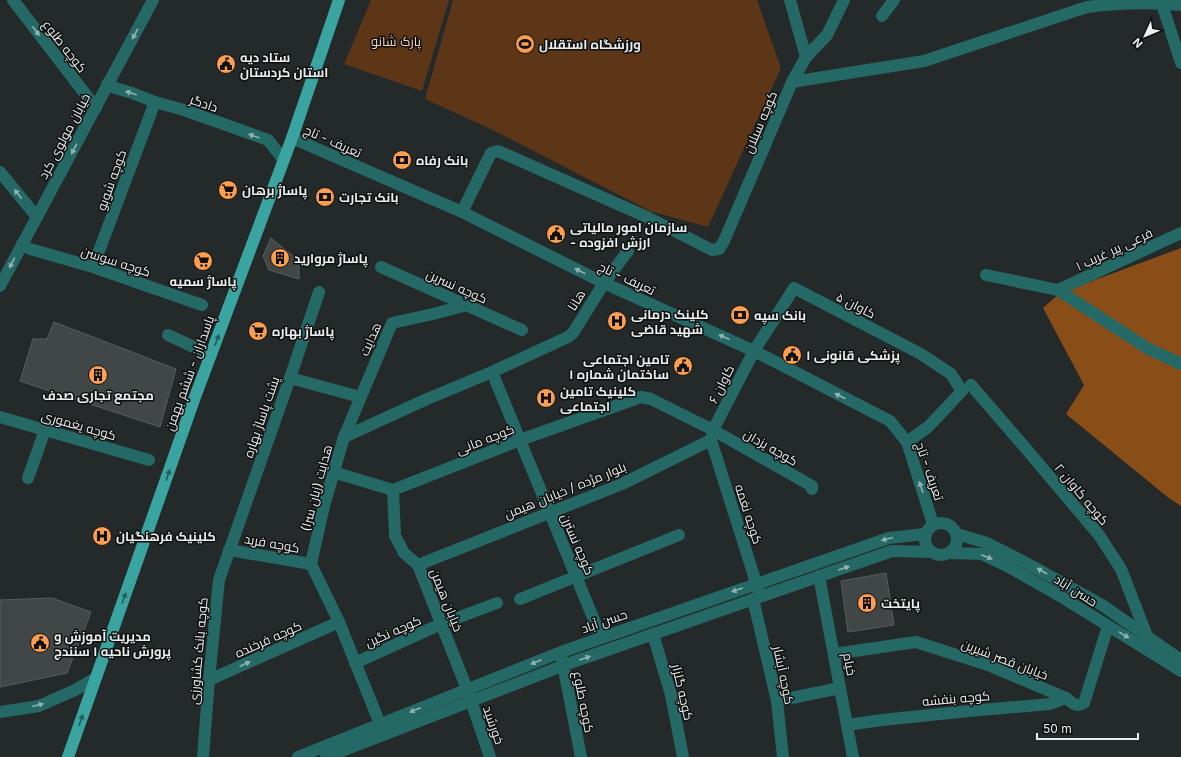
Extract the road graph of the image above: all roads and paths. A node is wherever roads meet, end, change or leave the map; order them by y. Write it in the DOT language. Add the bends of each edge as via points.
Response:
graph roads {
  1 [pos="13,0"];
  2 [pos="153,0"];
  3 [pos="339,0"];
  4 [pos="790,0"];
  5 [pos="844,0"];
  6 [pos="894,0"];
  7 [pos="1162,2"];
  8 [pos="1099,3"];
  9 [pos="1181,5"];
  10 [pos="882,16"];
  11 [pos="806,57"];
  12 [pos="1181,63"];
  13 [pos="792,82"];
  14 [pos="107,84"];
  15 [pos="154,102"];
  16 [pos="96,108"];
  17 [pos="292,138"];
  18 [pos="283,160"];
  19 [pos="0,172"];
  20 [pos="462,212"];
  21 [pos="37,217"];
  22 [pos="1181,233"];
  23 [pos="22,244"];
  24 [pos="628,251"];
  25 [pos="93,267"];
  26 [pos="381,267"];
  27 [pos="986,275"];
  28 [pos="604,283"];
  29 [pos="0,286"];
  30 [pos="1058,290"];
  31 [pos="319,292"];
  32 [pos="202,305"];
  33 [pos="467,305"];
  34 [pos="522,330"];
  35 [pos="572,333"];
  36 [pos="168,334"];
  37 [pos="754,351"];
  38 [pos="211,355"];
  39 [pos="1181,364"];
  40 [pos="492,372"];
  41 [pos="290,378"];
  42 [pos="966,388"];
  43 [pos="360,397"];
  44 [pos="646,398"];
  45 [pos="0,417"];
  46 [pos="45,430"];
  47 [pos="712,435"];
  48 [pos="344,437"];
  49 [pos="520,440"];
  50 [pos="907,442"];
  51 [pos="149,460"];
  52 [pos="333,472"];
  53 [pos="28,478"];
  54 [pos="812,489"];
  55 [pos="392,490"];
  56 [pos="550,512"];
  57 [pos="933,524"];
  58 [pos="925,534"];
  59 [pos="957,534"];
  60 [pos="679,535"];
  61 [pos="229,550"];
  62 [pos="931,552"];
  63 [pos="949,553"];
  64 [pos="311,564"];
  65 [pos="418,565"];
  66 [pos="819,576"];
  67 [pos="577,577"];
  68 [pos="756,584"];
  69 [pos="757,598"];
  70 [pos="520,599"];
  71 [pos="497,603"];
  72 [pos="339,622"];
  73 [pos="441,624"];
  74 [pos="1108,626"];
  75 [pos="654,634"];
  76 [pos="1147,636"];
  77 [pos="602,637"];
  78 [pos="561,652"];
  79 [pos="834,654"];
  80 [pos="1181,660"];
  81 [pos="355,663"];
  82 [pos="563,666"];
  83 [pos="1181,671"];
  84 [pos="96,678"];
  85 [pos="209,680"];
  86 [pos="840,688"];
  87 [pos="468,689"];
  88 [pos="1066,698"];
  89 [pos="472,701"];
  90 [pos="776,701"];
  91 [pos="0,712"];
  92 [pos="847,725"];
  93 [pos="383,729"];
  94 [pos="358,751"];
  95 [pos="68,757"];
  96 [pos="203,757"];
  97 [pos="298,757"];
  98 [pos="326,757"];
  99 [pos="490,757"];
  100 [pos="581,757"];
  101 [pos="683,757"];
  102 [pos="783,757"];
  103 [pos="853,757"];
  1 -- 16 [label="street, کوچه طلوع, one-way"];
  2 -- 14 [label="street, خیابان مولوی کرد, one-way"];
  3 -- 17 [label="main road, پاسداران - ششم بهمن"];
  4 -- 11 [label="street"];
  5 -- 11 [label="street" via="827,35"];
  6 -- 10 [label="street"];
  7 -- 8 [label="street, کوچه سبلان"];
  7 -- 9 [label="street, کوچه سبلان"];
  7 -- 12 [label="street"];
  8 -- 13 [label="street, کوچه سبلان" via="924,61"];
  11 -- 13 [label="street"];
  13 -- 20 [label="street, کوچه سبلان" via="719,249 712,250 649,218 498,151 491,154"];
  15 -- 14 [label="street, دادگر, one-way"];
  14 -- 16 [label="street, خیابان مولوی کرد"];
  18 -- 15 [label="street, دادگر, one-way" via="268,140"];
  15 -- 25 [label="street, کوچه شوبو"];
  16 -- 21 [label="street, خیابان مولوی کرد, one-way"];
  17 -- 18 [label="main road, پاسداران - ششم بهمن"];
  17 -- 20 [label="street, تعریف - تاج"];
  38 -- 18 [label="main road, پاسداران - ششم بهمن, one-way"];
  21 -- 19 [label="street, one-way"];
  28 -- 20 [label="street, تعریف - تاج, one-way"];
  21 -- 23 [label="street, خیابان مولوی کرد"];
  22 -- 30 [label="street, فرعی پیر غریب ۱"];
  23 -- 25 [label="street, کوچه سوسن" via="30,249"];
  23 -- 29 [label="street, خیابان مولوی کرد, one-way"];
  24 -- 28 [label="street, هانا"];
  25 -- 32 [label="street, کوچه سوسن"];
  26 -- 33 [label="street, کوچه نسرین"];
  27 -- 30 [label="street"];
  28 -- 35 [label="street, هانا"];
  37 -- 28 [label="street, تعریف - تاج, one-way"];
  30 -- 39 [label="street" via="1147,348"];
  31 -- 41 [label="street, پشت پاساژ بهاره"];
  33 -- 34 [label="street, کوچه نسرین"];
  33 -- 43 [label="street, هدایت" via="392,323"];
  35 -- 40 [label="street, هدایت (زبان سرا)"];
  36 -- 38 [label="street"];
  37 -- 42 [label="street, کاوان ۵" via="794,288 921,354 951,374"];
  37 -- 47 [label="street, کاوان ۶"];
  50 -- 37 [label="street, تعریف - تاج, one-way" via="890,422"];
  84 -- 38 [label="main road, پاسداران - ششم بهمن, one-way"];
  40 -- 48 [label="street, هدایت (زبان سرا)"];
  40 -- 49 [label="street, کوچه نسترن"];
  41 -- 43 [label="street"];
  41 -- 61 [label="street, پشت پاساژ بهاره"];
  42 -- 50 [label="street" via="928,427"];
  42 -- 76 [label="street, کوچه کاوان ۲" via="1022,444 1099,535 1121,568"];
  43 -- 48 [label="street, هدایت"];
  44 -- 47 [label="street, کوچه یزدان"];
  44 -- 49 [label="street, کوچه مانی" via="640,397"];
  45 -- 46 [label="street, کوچه یغموری"];
  46 -- 51 [label="street, کوچه یغموری"];
  46 -- 53 [label="street"];
  47 -- 54 [label="street, کوچه یزدان" via="812,486"];
  47 -- 56 [label="street, بلوار مژده / خیابان هیمن" via="622,484"];
  47 -- 68 [label="street, کوچه نغمه"];
  48 -- 52 [label="street, هدایت (زبان سرا)"];
  49 -- 55 [label="street, کوچه مانی"];
  49 -- 56 [label="street, کوچه نسترن"];
  57 -- 50 [label="street, تعریف - تاج, one-way"];
  52 -- 55 [label="street"];
  52 -- 64 [label="street, هدایت (زبان سرا)"];
  55 -- 65 [label="street, خیابان هیمن" via="395,536 404,553"];
  56 -- 65 [label="street, بلوار مژده / خیابان هیمن"];
  56 -- 67 [label="street, کوچه نسترن"];
  57 -- 58 [label="street"];
  57 -- 59 [label="street" via="945,522"];
  58 -- 62 [label="street" via="925,544"];
  58 -- 68 [label="street, حسن آباد, one-way" via="889,538"];
  59 -- 63 [label="street" via="957,541"];
  76 -- 59 [label="street, حسن آباد, one-way" via="1102,605 1030,565 987,543"];
  60 -- 67 [label="street"];
  61 -- 64 [label="street, کوچه فرید"];
  61 -- 85 [label="street, کوچه بانک کشاورزی" via="219,580"];
  62 -- 63 [label="street" via="943,555"];
  66 -- 62 [label="street, حسن آباد, one-way" via="892,551"];
  63 -- 74 [label="street, حسن آباد, one-way" via="982,554 1060,596"];
  64 -- 72 [label="street"];
  65 -- 73 [label="street, خیابان هیمن"];
  66 -- 69 [label="street, حسن آباد"];
  66 -- 79 [label="street, خیام"];
  67 -- 70 [label="street"];
  67 -- 77 [label="street, کوچه نسترن"];
  68 -- 69 [label="street, کوچه نغمه"];
  68 -- 77 [label="street, حسن آباد, one-way"];
  69 -- 75 [label="street, حسن آباد"];
  69 -- 90 [label="street, کوچه آبشار"];
  71 -- 73 [label="street, کوچه نگین"];
  72 -- 81 [label="street"];
  85 -- 72 [label="street, کوچه فرخنده, one-way"];
  73 -- 81 [label="street, کوچه نگین"];
  73 -- 87 [label="street, خیابان هیمن"];
  74 -- 83 [label="street, حسن آباد, one-way"];
  74 -- 88 [label="street, خیابان قصر شیرین" via="1084,703 1076,706"];
  82 -- 75 [label="street, حسن آباد, one-way"];
  75 -- 101 [label="street, کوچه گلزار" via="671,695"];
  76 -- 80 [label="street, حسن آباد"];
  77 -- 78 [label="street, حسن آباد"];
  78 -- 82 [label="street, کوچه طلوع"];
  78 -- 87 [label="street, حسن آباد, one-way"];
  79 -- 86 [label="street, خیام"];
  79 -- 88 [label="street, خیابان قصر شیرین" via="916,642 988,665"];
  81 -- 93 [label="street"];
  82 -- 89 [label="street, حسن آباد"];
  82 -- 100 [label="street, کوچه طلوع"];
  91 -- 84 [label="street, one-way" via="40,706"];
  95 -- 84 [label="main road, پاسداران - ششم بهمن, one-way"];
  85 -- 96 [label="street, کوچه بانک کشاورزی"];
  86 -- 90 [label="street"];
  86 -- 92 [label="street, خیام"];
  87 -- 89 [label="street, خیابان هیمن"];
  87 -- 93 [label="street, حسن آباد, one-way"];
  88 -- 92 [label="street, کوچه بنفشه" via="1050,704"];
  89 -- 93 [label="street, حسن آباد"];
  89 -- 99 [label="street, خورشید"];
  90 -- 102 [label="street, کوچه آبشار"];
  92 -- 103 [label="street, خیام"];
  93 -- 94 [label="street, حسن آباد"];
  93 -- 97 [label="street, حسن آباد"];
  94 -- 98 [label="street, حسن آباد"];
}
